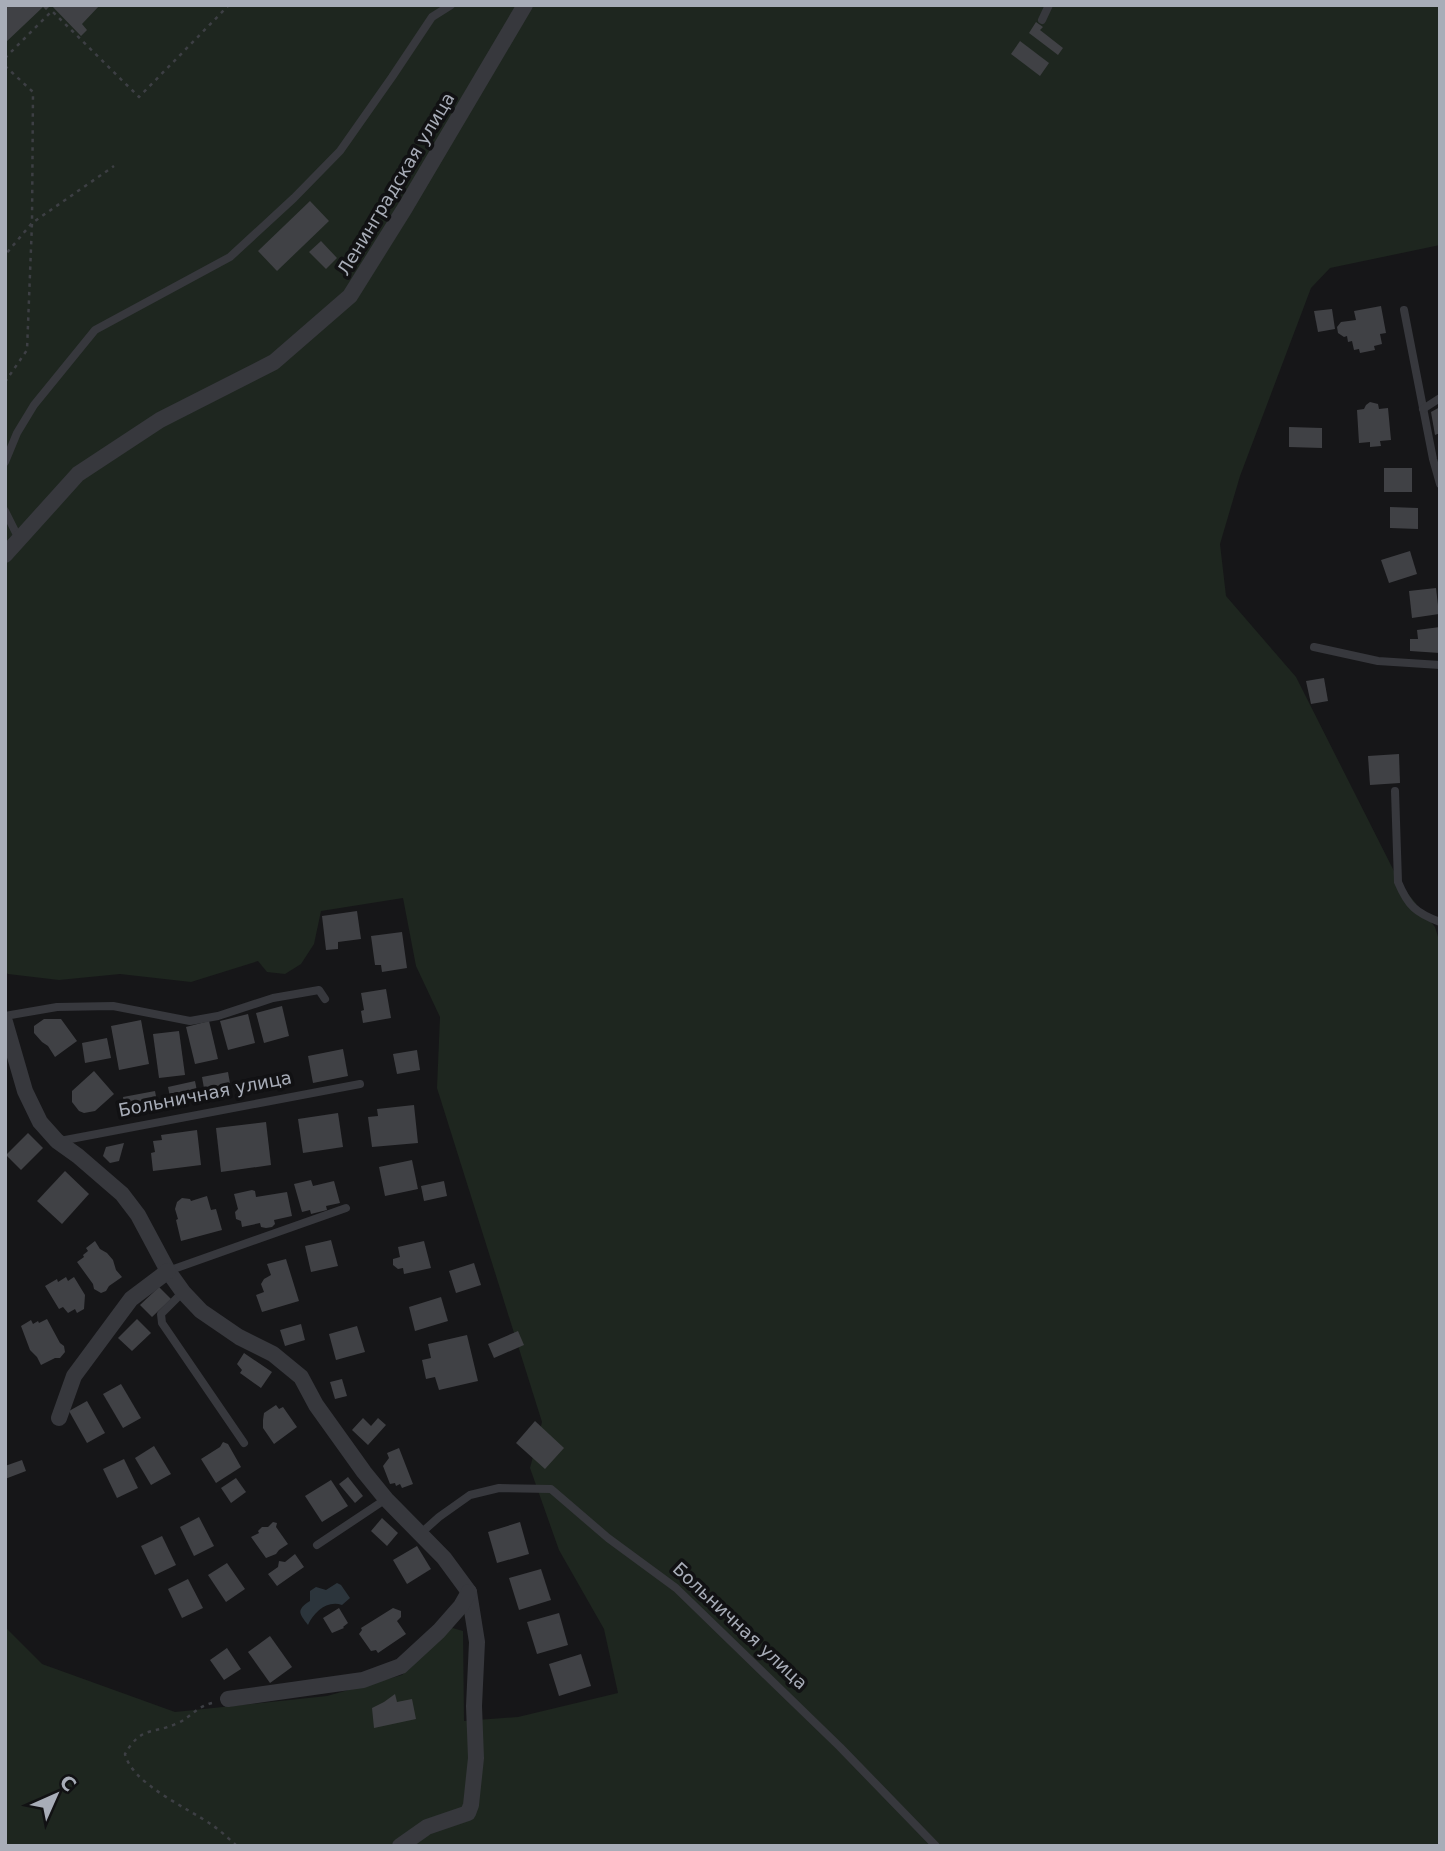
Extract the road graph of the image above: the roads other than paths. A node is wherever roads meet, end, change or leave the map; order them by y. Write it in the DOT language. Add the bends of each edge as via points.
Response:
graph roads {
  1 [pos="451,5"];
  2 [pos="525,5"];
  3 [pos="1049,5"];
  4 [pos="1042,20"];
  5 [pos="1404,310"];
  6 [pos="1440,398"];
  7 [pos="1423,409"];
  8 [pos="5,462"];
  9 [pos="1440,484"];
  10 [pos="5,512"];
  11 [pos="19,540"];
  12 [pos="5,555"];
  13 [pos="1314,648"];
  14 [pos="1440,666"];
  15 [pos="1395,791"];
  16 [pos="1440,922"];
  17 [pos="325,999"];
  18 [pos="5,1016"];
  19 [pos="5,1022"];
  20 [pos="360,1084"];
  21 [pos="57,1141"];
  22 [pos="346,1208"];
  23 [pos="168,1271"];
  24 [pos="183,1292"];
  25 [pos="58,1418"];
  26 [pos="244,1443"];
  27 [pos="386,1499"];
  28 [pos="420,1534"];
  29 [pos="317,1545"];
  30 [pos="469,1592"];
  31 [pos="228,1699"];
  32 [pos="400,1846"];
  33 [pos="936,1846"];
  1 -- 8 [label="lane" via="432,18 340,151 230,257 95,330 34,405"];
  2 -- 11 [label="street, Ленинградская улица" via="351,296 274,362 160,420 78,474"];
  3 -- 4 [label="lane"];
  5 -- 7 [label="lane"];
  6 -- 7 [label="lane"];
  7 -- 9 [label="lane"];
  10 -- 11 [label="lane"];
  11 -- 12 [label="street, Ленинградская улица"];
  13 -- 14 [label="lane" via="1378,661"];
  15 -- 16 [label="lane" via="1398,882 1420,914"];
  17 -- 18 [label="lane" via="319,990 190,1021 113,1006 57,1006"];
  19 -- 21 [label="street" via="25,1091 40,1122"];
  20 -- 21 [label="lane, Больничная улица"];
  21 -- 23 [label="street" via="122,1194"];
  22 -- 23 [label="lane"];
  23 -- 24 [label="street"];
  23 -- 25 [label="street" via="131,1299 75,1376"];
  24 -- 26 [label="lane" via="162,1314 162,1323"];
  24 -- 27 [label="street" via="201,1311 273,1354 301,1377 316,1405"];
  27 -- 28 [label="street"];
  27 -- 29 [label="lane"];
  28 -- 30 [label="street"];
  28 -- 33 [label="lane, Больничная улица" via="470,1495 499,1488 551,1489 676,1588"];
  30 -- 31 [label="street" via="439,1631 401,1666 363,1680"];
  30 -- 32 [label="street" via="477,1642 471,1805 468,1813 427,1827"];
}
